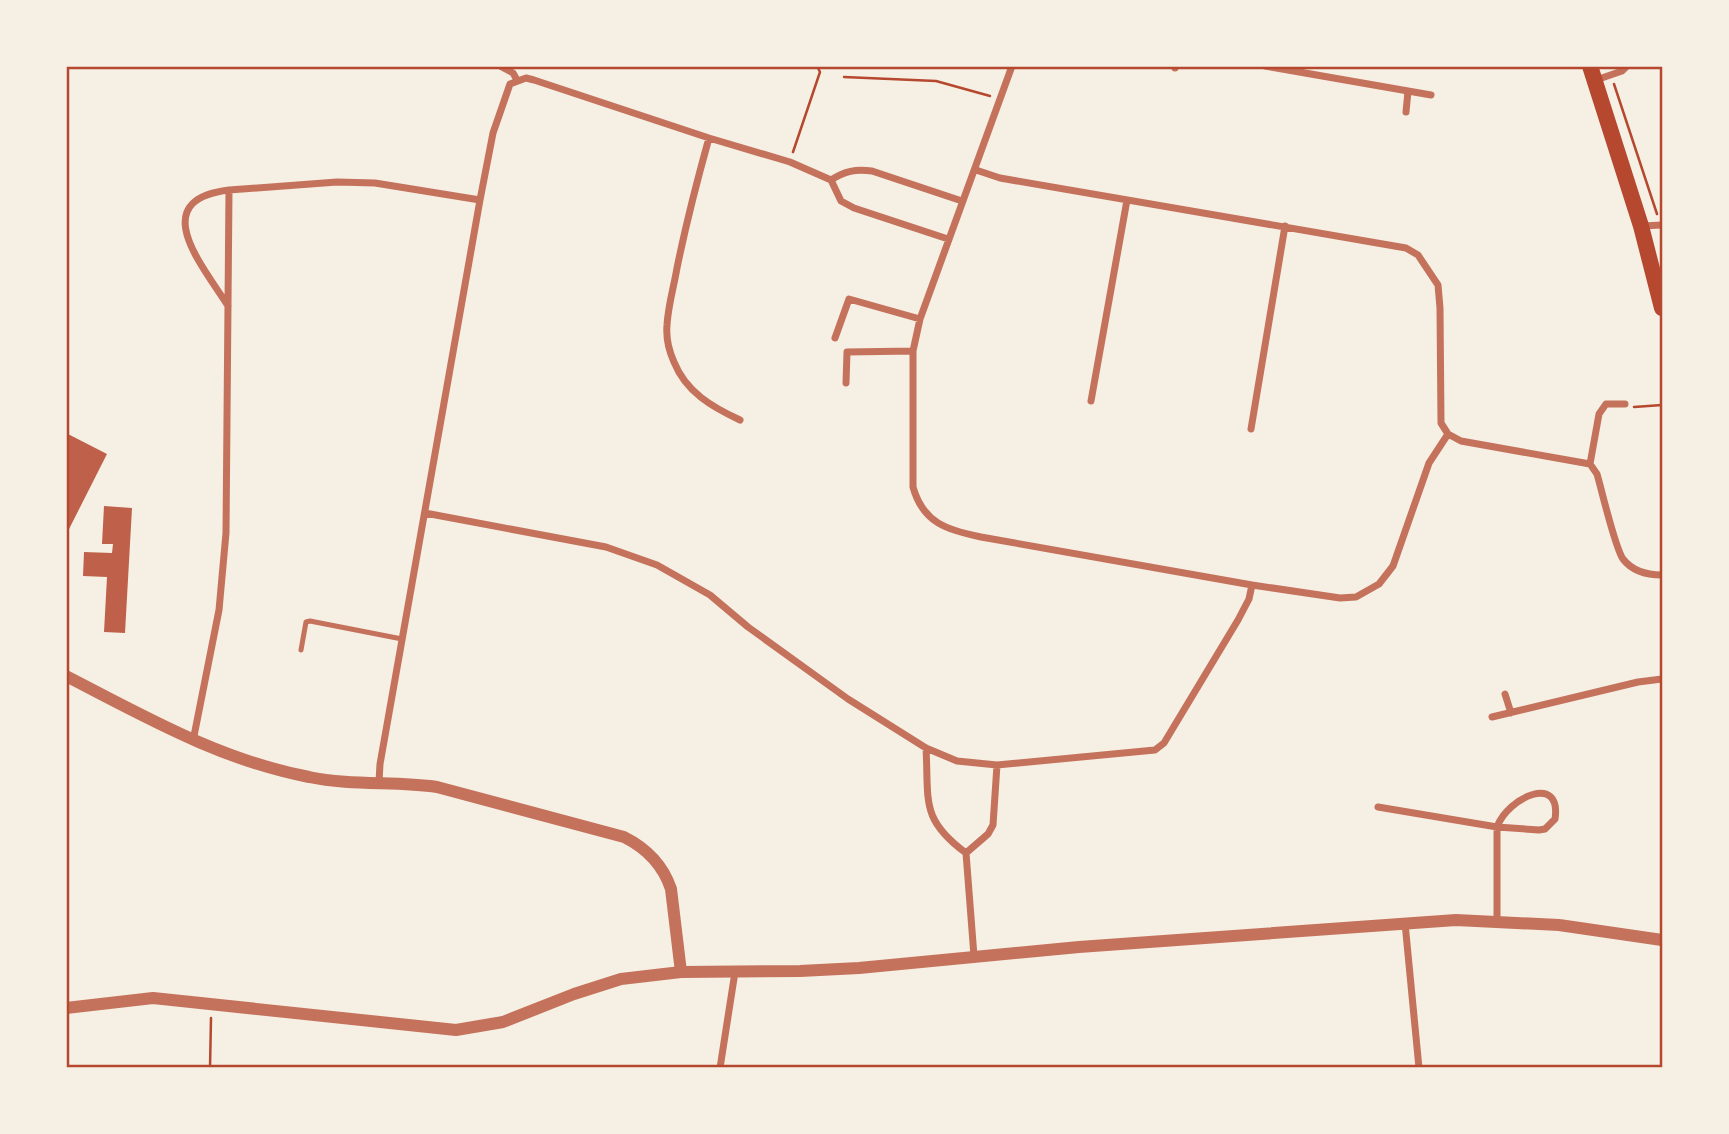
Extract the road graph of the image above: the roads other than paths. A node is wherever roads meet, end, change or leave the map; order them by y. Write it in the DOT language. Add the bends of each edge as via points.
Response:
graph roads {
  1 [pos="500,66"];
  2 [pos="1012,66"];
  3 [pos="1265,66"];
  4 [pos="1627,66"];
  5 [pos="1309,71"];
  6 [pos="1599,74"];
  7 [pos="517,79"];
  8 [pos="1408,91"];
  9 [pos="1431,95"];
  10 [pos="1406,112"];
  11 [pos="709,138"];
  12 [pos="976,170"];
  13 [pos="831,180"];
  14 [pos="229,190"];
  15 [pos="480,200"];
  16 [pos="1127,200"];
  17 [pos="962,201"];
  18 [pos="1661,225"];
  19 [pos="1285,226"];
  20 [pos="1641,226"];
  21 [pos="948,239"];
  22 [pos="228,307"];
  23 [pos="1662,309"];
  24 [pos="920,319"];
  25 [pos="835,338"];
  26 [pos="913,351"];
  27 [pos="846,383"];
  28 [pos="1091,401"];
  29 [pos="1625,404"];
  30 [pos="740,420"];
  31 [pos="1251,429"];
  32 [pos="1448,434"];
  33 [pos="1590,464"];
  34 [pos="425,513"];
  35 [pos="1662,575"];
  36 [pos="1252,585"];
  37 [pos="402,639"];
  38 [pos="301,650"];
  39 [pos="66,676"];
  40 [pos="1662,679"];
  41 [pos="1505,694"];
  42 [pos="1511,713"];
  43 [pos="1492,717"];
  44 [pos="193,741"];
  45 [pos="926,748"];
  46 [pos="997,765"];
  47 [pos="380,782"];
  48 [pos="1378,807"];
  49 [pos="1497,827"];
  50 [pos="967,852"];
  51 [pos="1497,920"];
  52 [pos="1405,923"];
  53 [pos="1662,940"];
  54 [pos="974,956"];
  55 [pos="681,972"];
  56 [pos="735,972"];
  57 [pos="66,1008"];
  58 [pos="720,1068"];
  59 [pos="1419,1068"];
  1 -- 7 [label="street"];
  2 -- 12 [label="street"];
  3 -- 5 [label="street"];
  4 -- 6 [label="street"];
  5 -- 8 [label="street"];
  6 -- 20 [label="main road"];
  7 -- 11 [label="street" via="534,79"];
  7 -- 15 [label="street" via="499,109"];
  8 -- 9 [label="street"];
  8 -- 10 [label="street"];
  11 -- 13 [label="street" via="790,162"];
  11 -- 30 [label="street" via="670,302 668,345 689,387"];
  12 -- 16 [label="street"];
  12 -- 17 [label="street"];
  13 -- 17 [label="street" via="845,171 872,171"];
  13 -- 21 [label="street" via="841,201 854,208"];
  14 -- 15 [label="street" via="337,181"];
  14 -- 22 [label="street"];
  14 -- 22 [label="street" via="198,198 185,215 184,229"];
  15 -- 34 [label="street"];
  16 -- 19 [label="street"];
  16 -- 28 [label="street"];
  17 -- 21 [label="street"];
  18 -- 20 [label="street"];
  19 -- 31 [label="street"];
  19 -- 32 [label="street" via="1406,248 1429,268 1438,285 1441,423"];
  20 -- 23 [label="main road"];
  21 -- 24 [label="street"];
  22 -- 44 [label="street" via="223,569"];
  24 -- 25 [label="street" via="849,299"];
  24 -- 26 [label="street"];
  26 -- 27 [label="street" via="847,352"];
  26 -- 36 [label="street" via="913,487 916,499 937,524 981,537"];
  29 -- 33 [label="street" via="1606,404 1599,414"];
  32 -- 33 [label="street" via="1461,441"];
  32 -- 36 [label="street" via="1429,463 1393,566 1379,584 1356,597 1340,598"];
  33 -- 35 [label="street" via="1622,557 1633,569"];
  34 -- 37 [label="street"];
  34 -- 45 [label="street" via="606,547 657,565 710,595 848,699"];
  36 -- 46 [label="street" via="1238,620 1164,743 1155,750"];
  37 -- 38 [label="lane" via="310,621 304,626"];
  37 -- 47 [label="street"];
  39 -- 44 [label="street"];
  40 -- 42 [label="street"];
  41 -- 42 [label="street"];
  42 -- 43 [label="street"];
  44 -- 47 [label="street" via="272,770 327,780"];
  45 -- 46 [label="street" via="957,761"];
  45 -- 50 [label="street" via="931,814 946,838"];
  46 -- 50 [label="street" via="993,825"];
  47 -- 55 [label="street" via="437,787 638,844 655,861 671,889"];
  48 -- 49 [label="street"];
  49 -- 49 [label="street" via="1501,815 1529,795 1545,794 1555,804 1555,819 1545,829"];
  49 -- 51 [label="street"];
  50 -- 54 [label="street"];
  51 -- 52 [label="street"];
  51 -- 53 [label="street"];
  52 -- 54 [label="street"];
  52 -- 59 [label="street"];
  54 -- 56 [label="street" via="859,968"];
  55 -- 56 [label="street"];
  55 -- 57 [label="street" via="621,979 472,1029 433,1029 153,998"];
  56 -- 58 [label="street"];
}
